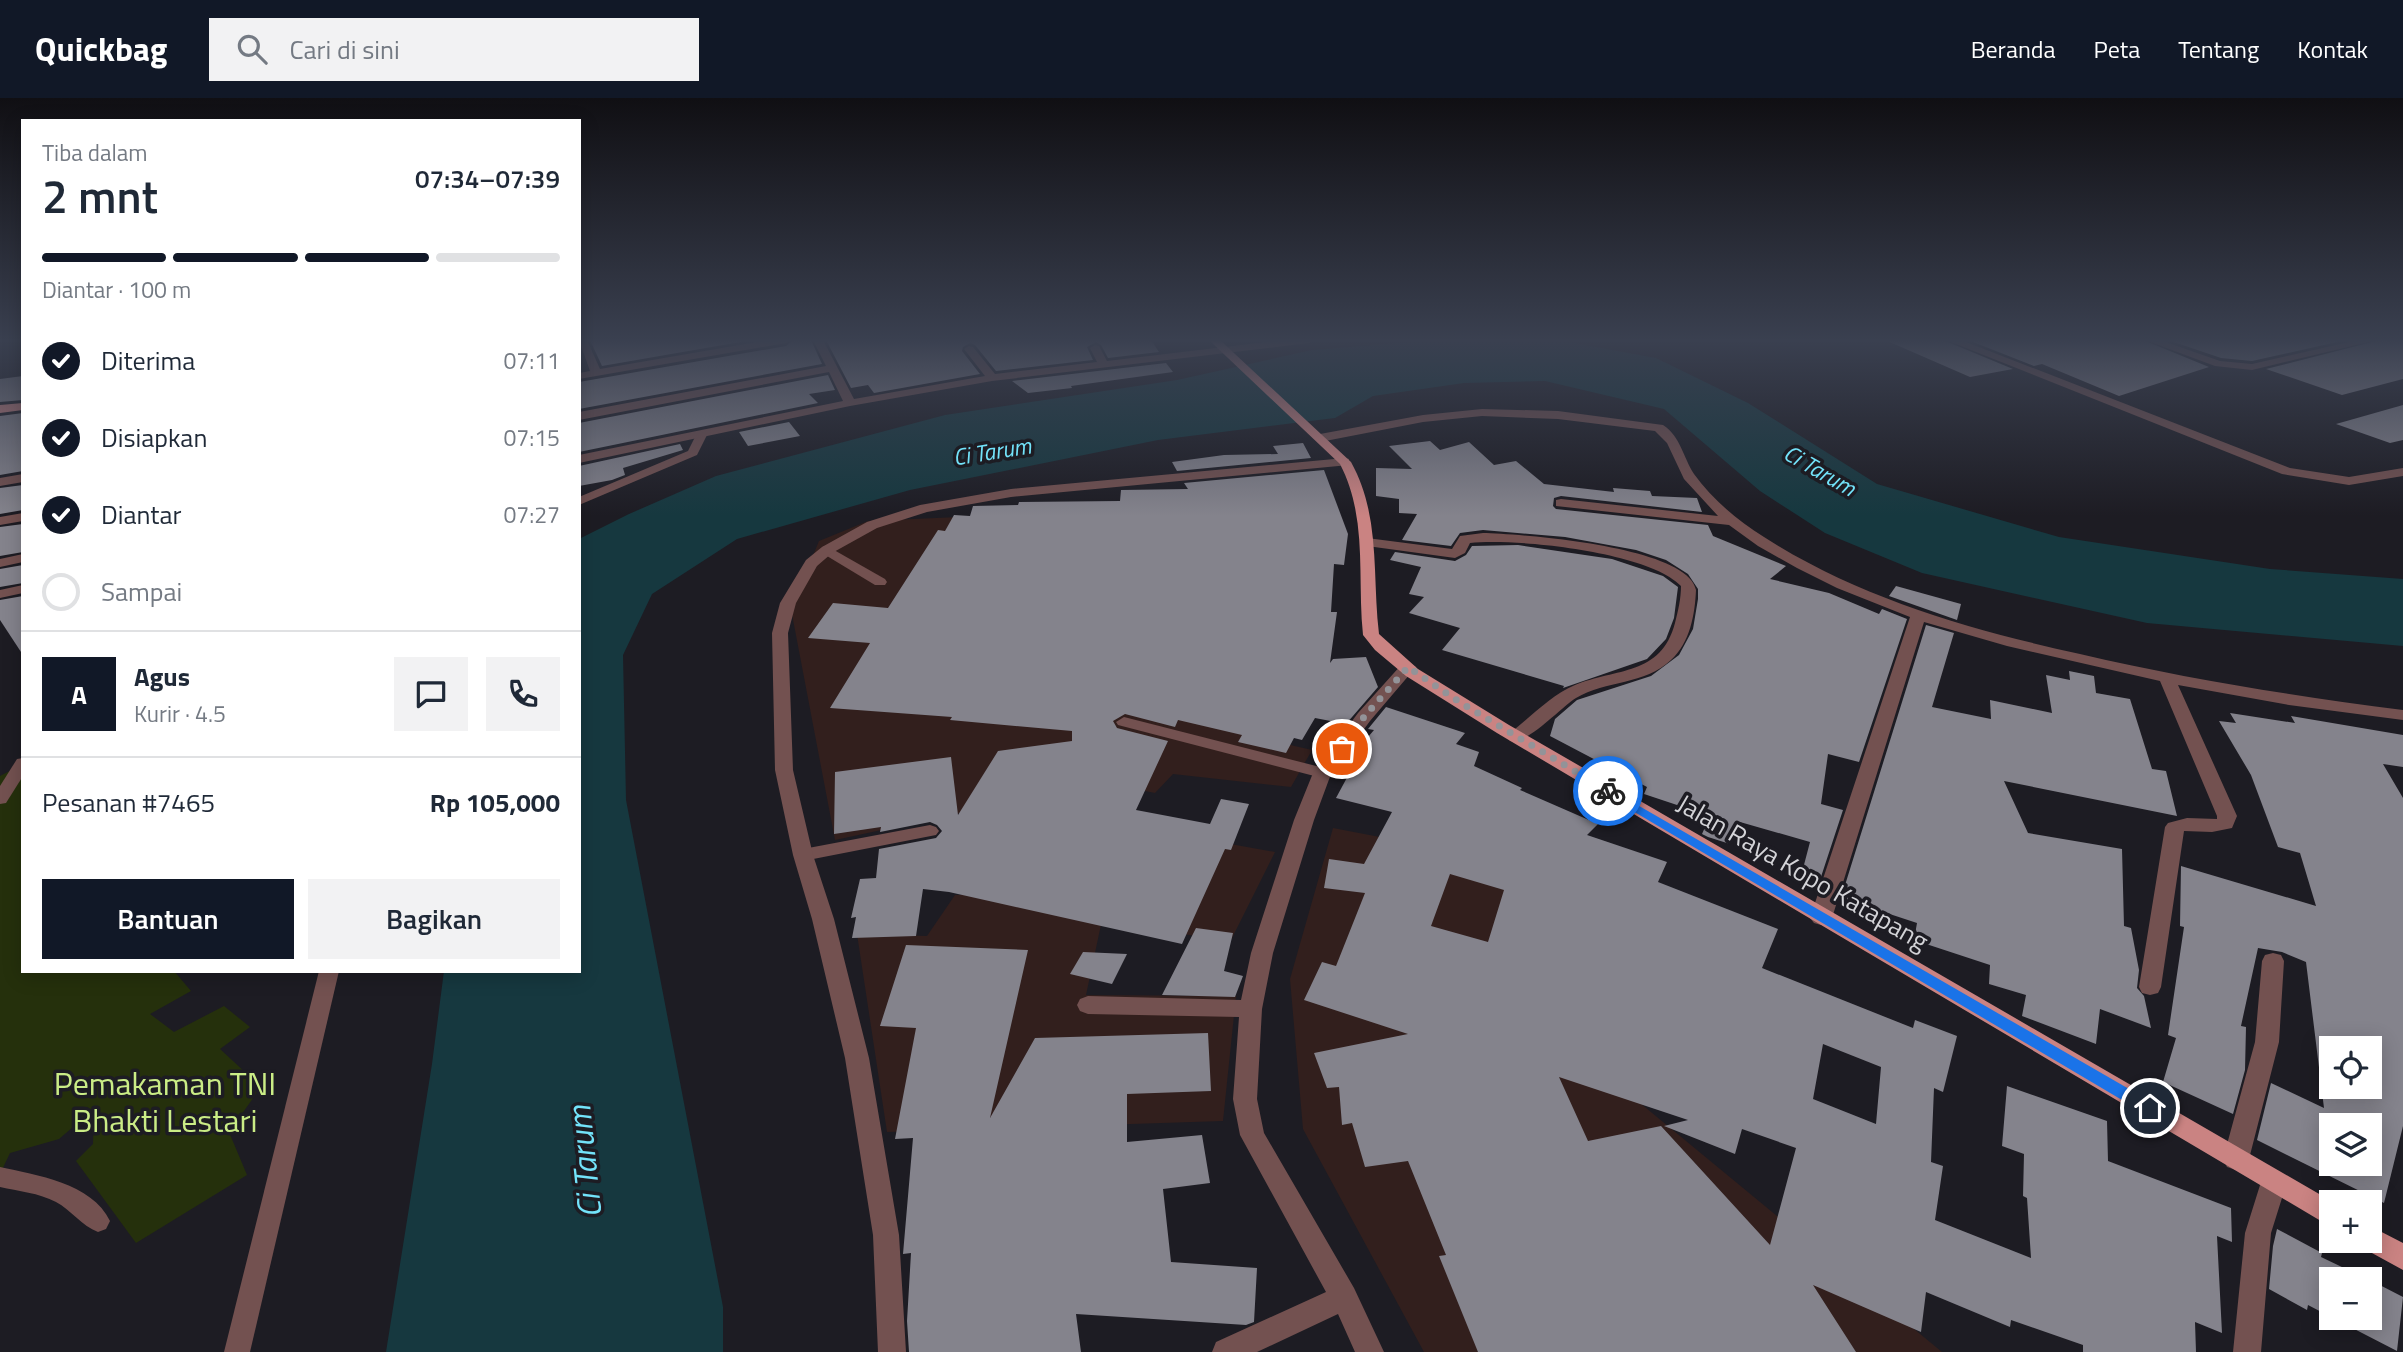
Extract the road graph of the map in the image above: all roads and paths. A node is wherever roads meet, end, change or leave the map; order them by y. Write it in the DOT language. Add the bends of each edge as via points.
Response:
graph roads {
  1 [pos="671,399"];
  2 [pos="848,399"];
  3 [pos="875,399"];
  4 [pos="1276,399"];
  5 [pos="2101,399"];
  6 [pos="850,403"];
  7 [pos="21,406"];
  8 [pos="0,409"];
  9 [pos="581,416"];
  10 [pos="701,435"];
  11 [pos="1318,436"];
  12 [pos="581,459"];
  13 [pos="1345,462"];
  14 [pos="2403,472"];
  15 [pos="21,478"];
  16 [pos="0,482"];
  17 [pos="581,500"];
  18 [pos="1562,503"];
  19 [pos="21,517"];
  20 [pos="0,521"];
  21 [pos="1729,521"];
  22 [pos="1367,542"];
  23 [pos="827,550"];
  24 [pos="21,558"];
  25 [pos="0,563"];
  26 [pos="880,582"];
  27 [pos="21,589"];
  28 [pos="0,594"];
  29 [pos="1918,616"];
  30 [pos="1408,667"];
  31 [pos="2167,679"];
  32 [pos="2403,715"];
  33 [pos="1124,722"];
  34 [pos="1516,737"];
  35 [pos="21,766"];
  36 [pos="1322,773"];
  37 [pos="0,799"];
  38 [pos="930,831"];
  39 [pos="803,855"];
  40 [pos="1821,918"];
  41 [pos="2273,961"];
  42 [pos="329,973"];
  43 [pos="2150,987"];
  44 [pos="1088,1005"];
  45 [pos="1251,1009"];
  46 [pos="2236,1159"];
  47 [pos="0,1177"];
  48 [pos="2274,1182"];
  49 [pos="2319,1208"];
  50 [pos="98,1221"];
  51 [pos="2382,1245"];
  52 [pos="2403,1258"];
  53 [pos="1344,1297"];
  54 [pos="237,1352"];
  55 [pos="892,1352"];
  56 [pos="1226,1352"];
  57 [pos="1370,1352"];
  58 [pos="2247,1352"];
  1 -- 9 [label="street"];
  2 -- 6 [label="street"];
  3 -- 6 [label="street"];
  4 -- 11 [label="main road, Jalan Raya Kopo Katapang"];
  5 -- 14 [label="street" via="2287,471 2349,481"];
  6 -- 10 [label="street"];
  7 -- 8 [label="main road"];
  10 -- 12 [label="street"];
  10 -- 17 [label="lane" via="693,453"];
  11 -- 13 [label="main road, Jalan Raya Kopo Katapang"];
  11 -- 21 [label="street" via="1475,413 1559,416 1659,428 1670,436 1687,473"];
  13 -- 22 [label="main road, Jalan Raya Kopo Katapang" via="1360,494"];
  13 -- 23 [label="street" via="959,500 872,525"];
  15 -- 16 [label="street"];
  18 -- 21 [label="street"];
  19 -- 20 [label="street"];
  21 -- 29 [label="street" via="1819,573"];
  22 -- 30 [label="main road, Jalan Raya Kopo Katapang" via="1371,635"];
  22 -- 34 [label="street" via="1455,554 1465,539 1475,536 1528,537 1651,563 1685,579 1688,597 1678,641 1658,665 1579,690"];
  23 -- 26 [label="lane"];
  23 -- 39 [label="street" via="798,583 780,633 784,771"];
  24 -- 25 [label="street"];
  27 -- 28 [label="lane"];
  29 -- 31 [label="street"];
  29 -- 40 [label="street"];
  30 -- 34 [label="main road, Jalan Raya Kopo Katapang"];
  30 -- 36 [label="street"];
  31 -- 32 [label="street"];
  31 -- 43 [label="street" via="2227,816 2225,824 2215,828 2182,823 2175,827"];
  33 -- 36 [label="lane"];
  34 -- 40 [label="main road, Jalan Raya Kopo Katapang"];
  35 -- 37 [label="lane"];
  36 -- 45 [label="street" via="1262,953"];
  38 -- 39 [label="lane"];
  39 -- 55 [label="street" via="857,1058 886,1235"];
  40 -- 46 [label="main road, Jalan Raya Kopo Katapang"];
  41 -- 46 [label="street" via="2267,1042"];
  42 -- 54 [label="lane"];
  44 -- 45 [label="street"];
  45 -- 53 [label="street" via="1245,1099 1252,1135"];
  46 -- 48 [label="main road, Jalan Raya Kopo Katapang"];
  47 -- 50 [label="lane" via="52,1188 76,1200"];
  48 -- 49 [label="main road, Jalan Raya Kopo Katapang"];
  48 -- 58 [label="street" via="2258,1233"];
  51 -- 52 [label="main road"];
  53 -- 56 [label="street"];
  53 -- 57 [label="street"];
}
